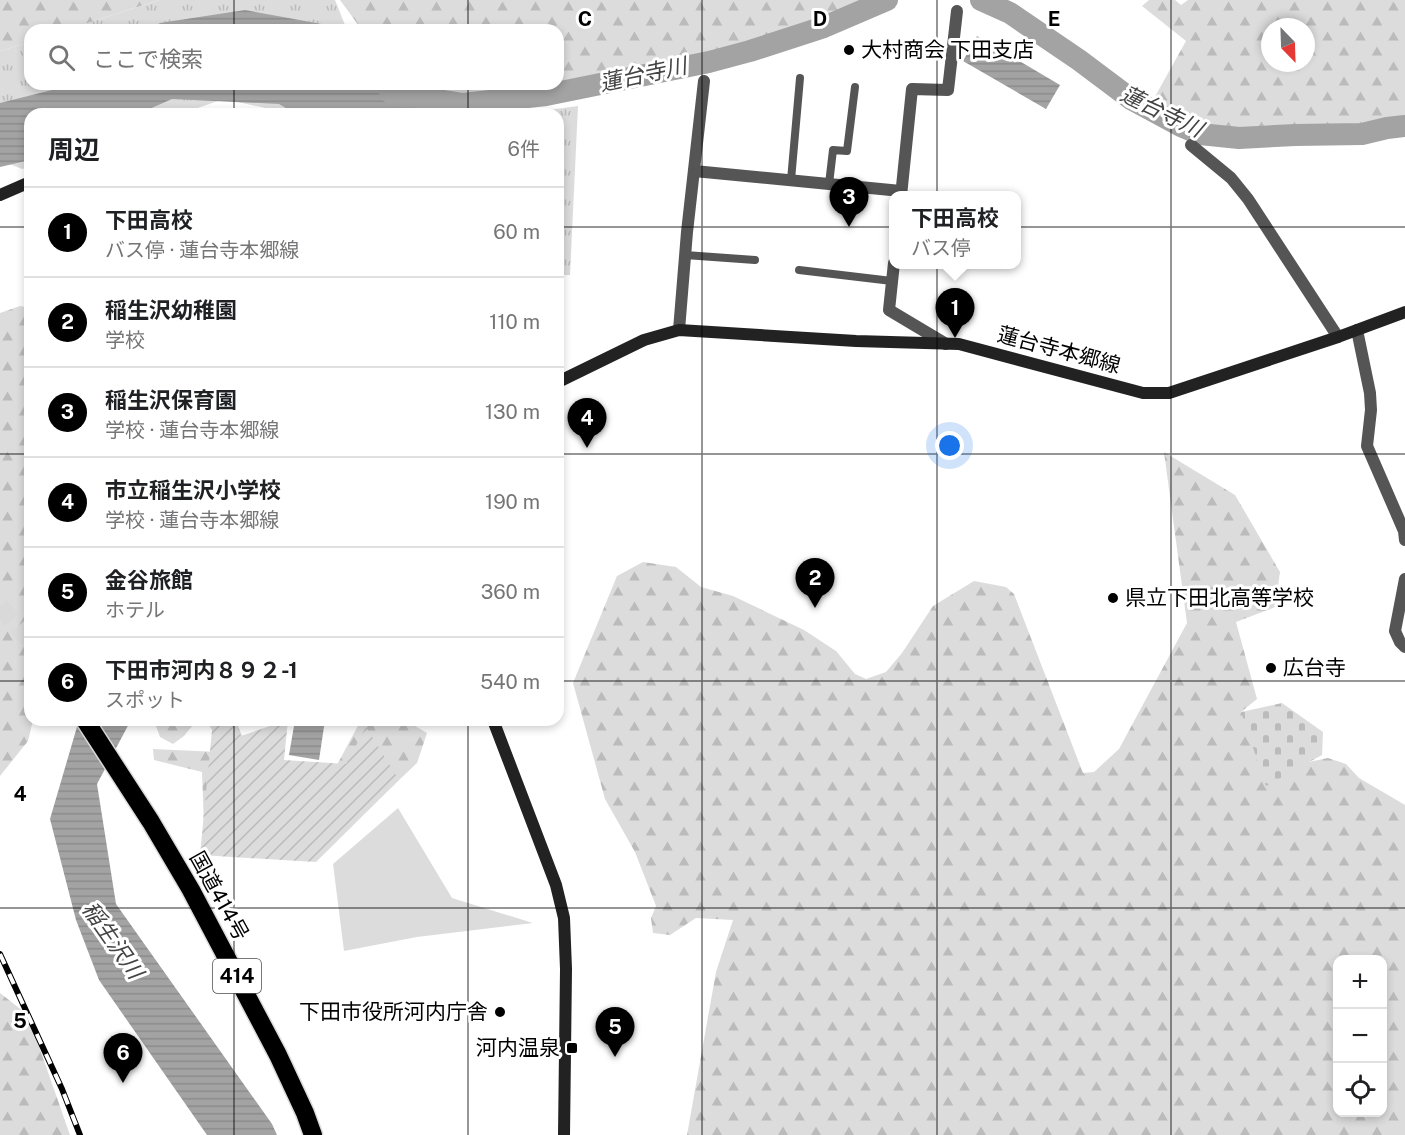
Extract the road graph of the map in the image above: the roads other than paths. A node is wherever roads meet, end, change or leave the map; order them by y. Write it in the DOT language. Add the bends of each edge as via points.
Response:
graph roads {
  1 [pos="957,11"];
  2 [pos="800,78"];
  3 [pos="704,81"];
  4 [pos="855,87"];
  5 [pos="1191,145"];
  6 [pos="694,171"];
  7 [pos="791,180"];
  8 [pos="24,184"];
  9 [pos="829,184"];
  10 [pos="901,191"];
  11 [pos="889,192"];
  12 [pos="1,193"];
  13 [pos="685,255"];
  14 [pos="754,260"];
  15 [pos="893,269"];
  16 [pos="799,270"];
  17 [pos="892,280"];
  18 [pos="1405,312"];
  19 [pos="679,330"];
  20 [pos="1357,330"];
  21 [pos="1338,337"];
  22 [pos="946,344"];
  23 [pos="564,379"];
  24 [pos="1405,540"];
  25 [pos="1405,579"];
  26 [pos="1405,647"];
  27 [pos="89,726"];
  28 [pos="495,726"];
  29 [pos="313,1135"];
  30 [pos="564,1135"];
  1 -- 10 [label="street" via="948,90 912,89"];
  2 -- 7 [label="lane"];
  3 -- 6 [label="street"];
  4 -- 9 [label="lane" via="847,151 833,150"];
  5 -- 21 [label="street" via="1231,178 1248,199"];
  6 -- 7 [label="street"];
  6 -- 13 [label="street"];
  7 -- 9 [label="street"];
  8 -- 12 [label="main road"];
  9 -- 11 [label="street"];
  13 -- 14 [label="lane"];
  13 -- 19 [label="street"];
  15 -- 17 [label="street"];
  16 -- 17 [label="lane"];
  17 -- 22 [label="street" via="891,312"];
  18 -- 20 [label="main road, 蓮台寺本郷線"];
  19 -- 22 [label="main road, 蓮台寺本郷線"];
  19 -- 23 [label="main road, 蓮台寺本郷線" via="644,340"];
  20 -- 21 [label="main road, 蓮台寺本郷線"];
  20 -- 24 [label="street" via="1370,393 1367,447"];
  21 -- 22 [label="main road, 蓮台寺本郷線" via="1169,393 1155,394 959,344"];
  25 -- 26 [label="street" via="1395,630"];
  27 -- 29 [label="highway, 国道414号 / 414" via="191,890 278,1054"];
  28 -- 30 [label="main road" via="563,910"];
}
